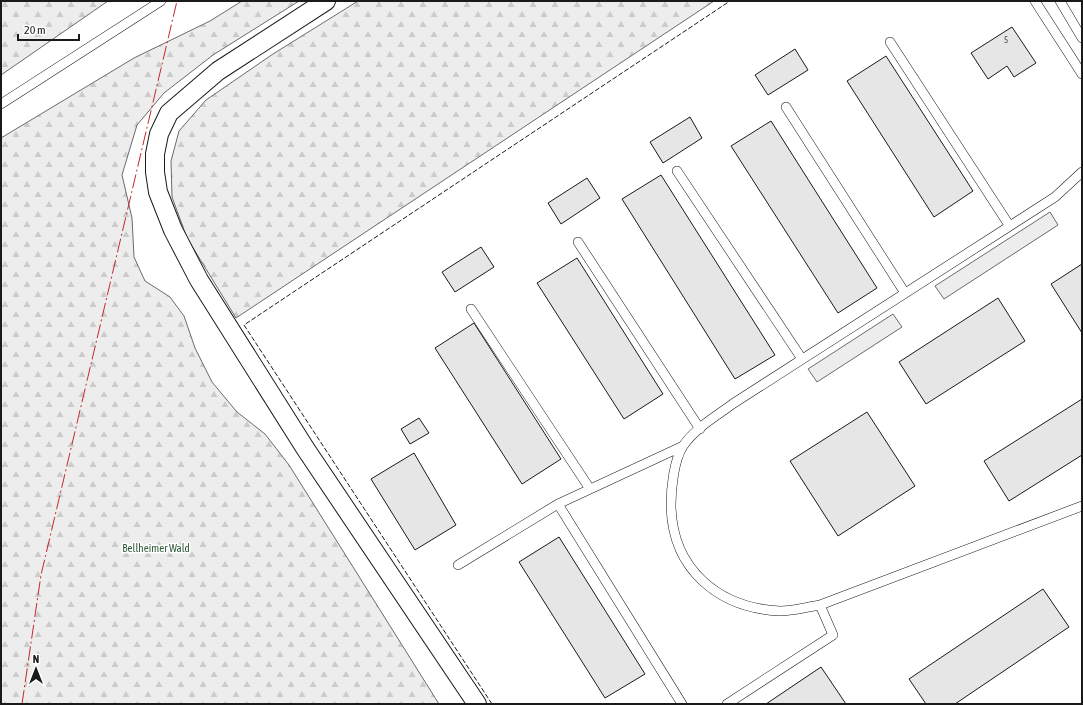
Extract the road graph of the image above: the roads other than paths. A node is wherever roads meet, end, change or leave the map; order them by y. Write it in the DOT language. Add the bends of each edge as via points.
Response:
graph roads {
  1 [pos="161,1"];
  2 [pos="326,1"];
  3 [pos="1035,1"];
  4 [pos="1060,1"];
  5 [pos="1082,38"];
  6 [pos="890,42"];
  7 [pos="1082,74"];
  8 [pos="1,104"];
  9 [pos="786,107"];
  10 [pos="677,171"];
  11 [pos="1082,172"];
  12 [pos="1010,225"];
  13 [pos="578,242"];
  14 [pos="905,293"];
  15 [pos="471,309"];
  16 [pos="802,359"];
  17 [pos="700,429"];
  18 [pos="683,446"];
  19 [pos="590,489"];
  20 [pos="558,504"];
  21 [pos="1082,506"];
  22 [pos="458,565"];
  23 [pos="820,605"];
  24 [pos="477,704"];
  25 [pos="682,704"];
  26 [pos="727,704"];
  1 -- 8 [label="lane"];
  2 -- 24 [label="street" via="218,71 169,113 159,134 155,154 158,192 173,230 199,280 305,448"];
  3 -- 7 [label="lane"];
  4 -- 5 [label="lane"];
  6 -- 12 [label="lane"];
  9 -- 14 [label="lane"];
  10 -- 16 [label="lane"];
  11 -- 12 [label="lane" via="1055,197"];
  12 -- 14 [label="lane"];
  13 -- 17 [label="lane"];
  14 -- 16 [label="lane"];
  15 -- 19 [label="lane"];
  16 -- 17 [label="lane" via="734,403"];
  17 -- 18 [label="lane"];
  18 -- 19 [label="lane"];
  18 -- 23 [label="lane" via="675,469 671,495 671,524 681,552 700,578 724,598 751,608 782,611"];
  19 -- 20 [label="lane"];
  20 -- 22 [label="lane"];
  20 -- 25 [label="lane"];
  21 -- 23 [label="lane"];
  23 -- 26 [label="lane" via="833,635"];
}
